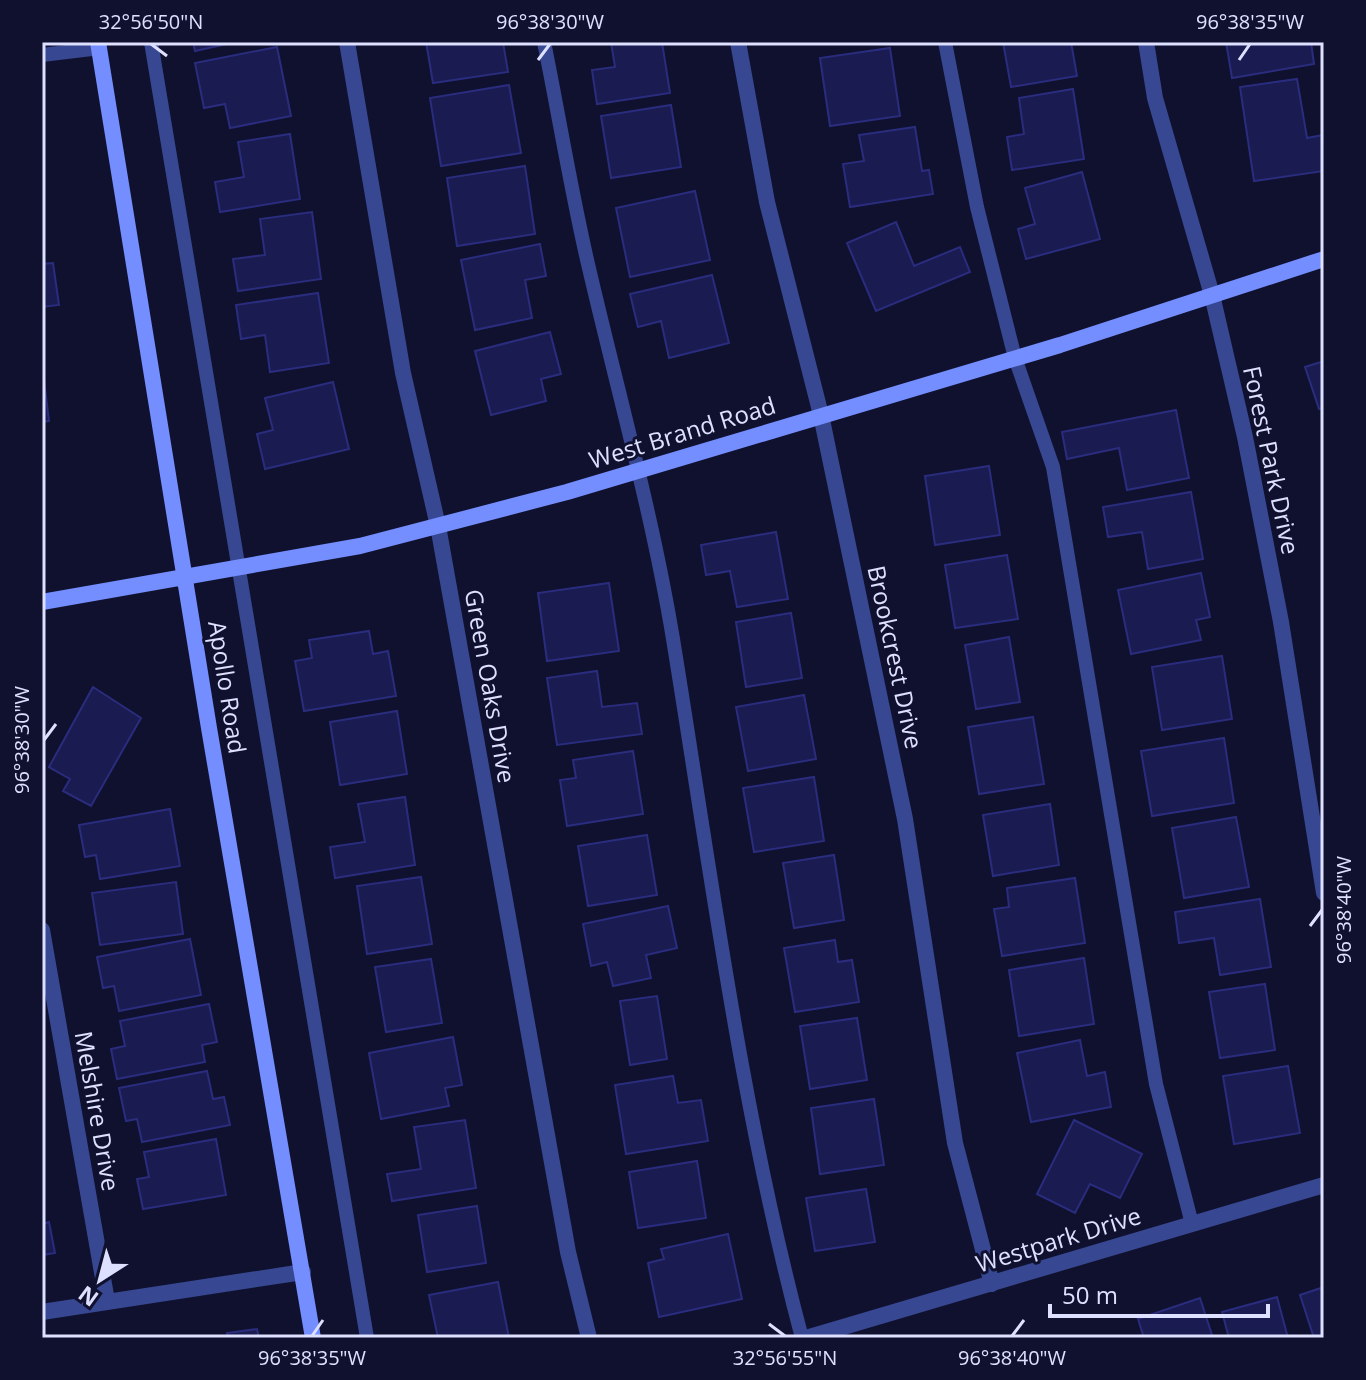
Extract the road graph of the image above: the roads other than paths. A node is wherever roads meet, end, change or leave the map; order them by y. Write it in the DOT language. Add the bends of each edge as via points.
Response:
graph roads {
  1 [pos="151,42"];
  2 [pos="347,42"];
  3 [pos="544,42"];
  4 [pos="738,42"];
  5 [pos="945,42"];
  6 [pos="1146,42"];
  7 [pos="99,45"];
  8 [pos="42,55"];
  9 [pos="1324,259"];
  10 [pos="1212,295"];
  11 [pos="1015,358"];
  12 [pos="821,415"];
  13 [pos="639,469"];
  14 [pos="438,526"];
  15 [pos="238,569"];
  16 [pos="187,578"];
  17 [pos="42,602"];
  18 [pos="1324,893"];
  19 [pos="42,930"];
  20 [pos="1324,1185"];
  21 [pos="1192,1224"];
  22 [pos="303,1272"];
  23 [pos="992,1284"];
  24 [pos="107,1301"];
  25 [pos="42,1312"];
  26 [pos="313,1338"];
  27 [pos="367,1338"];
  28 [pos="589,1338"];
  29 [pos="804,1338"];
  1 -- 15 [label="lane"];
  2 -- 14 [label="street, Green Oaks Drive" via="403,373"];
  3 -- 13 [label="lane" via="587,261"];
  4 -- 12 [label="street, Brookcrest Drive" via="767,202"];
  5 -- 11 [label="lane" via="977,207"];
  6 -- 10 [label="street, Forest Park Drive" via="1155,98"];
  7 -- 8 [label="lane"];
  7 -- 16 [label="street, Apollo Road"];
  9 -- 10 [label="street, West Brand Road"];
  10 -- 11 [label="street, West Brand Road"];
  10 -- 18 [label="street, Forest Park Drive" via="1281,622"];
  11 -- 12 [label="street, West Brand Road"];
  11 -- 21 [label="lane" via="1053,467 1156,1084"];
  12 -- 13 [label="street, West Brand Road"];
  12 -- 23 [label="street, Brookcrest Drive" via="905,819 955,1143"];
  13 -- 14 [label="street, West Brand Road"];
  13 -- 29 [label="lane" via="774,1232"];
  14 -- 15 [label="street, West Brand Road"];
  14 -- 28 [label="street, Green Oaks Drive" via="568,1252"];
  15 -- 16 [label="street, West Brand Road"];
  15 -- 27 [label="lane"];
  16 -- 17 [label="street, West Brand Road"];
  16 -- 22 [label="street, Apollo Road"];
  19 -- 24 [label="street, Melshire Drive"];
  20 -- 21 [label="street, Westpark Drive"];
  21 -- 23 [label="street, Westpark Drive"];
  22 -- 24 [label="street"];
  22 -- 26 [label="street, Apollo Road"];
  23 -- 29 [label="street, Westpark Drive"];
  24 -- 25 [label="street"];
}
